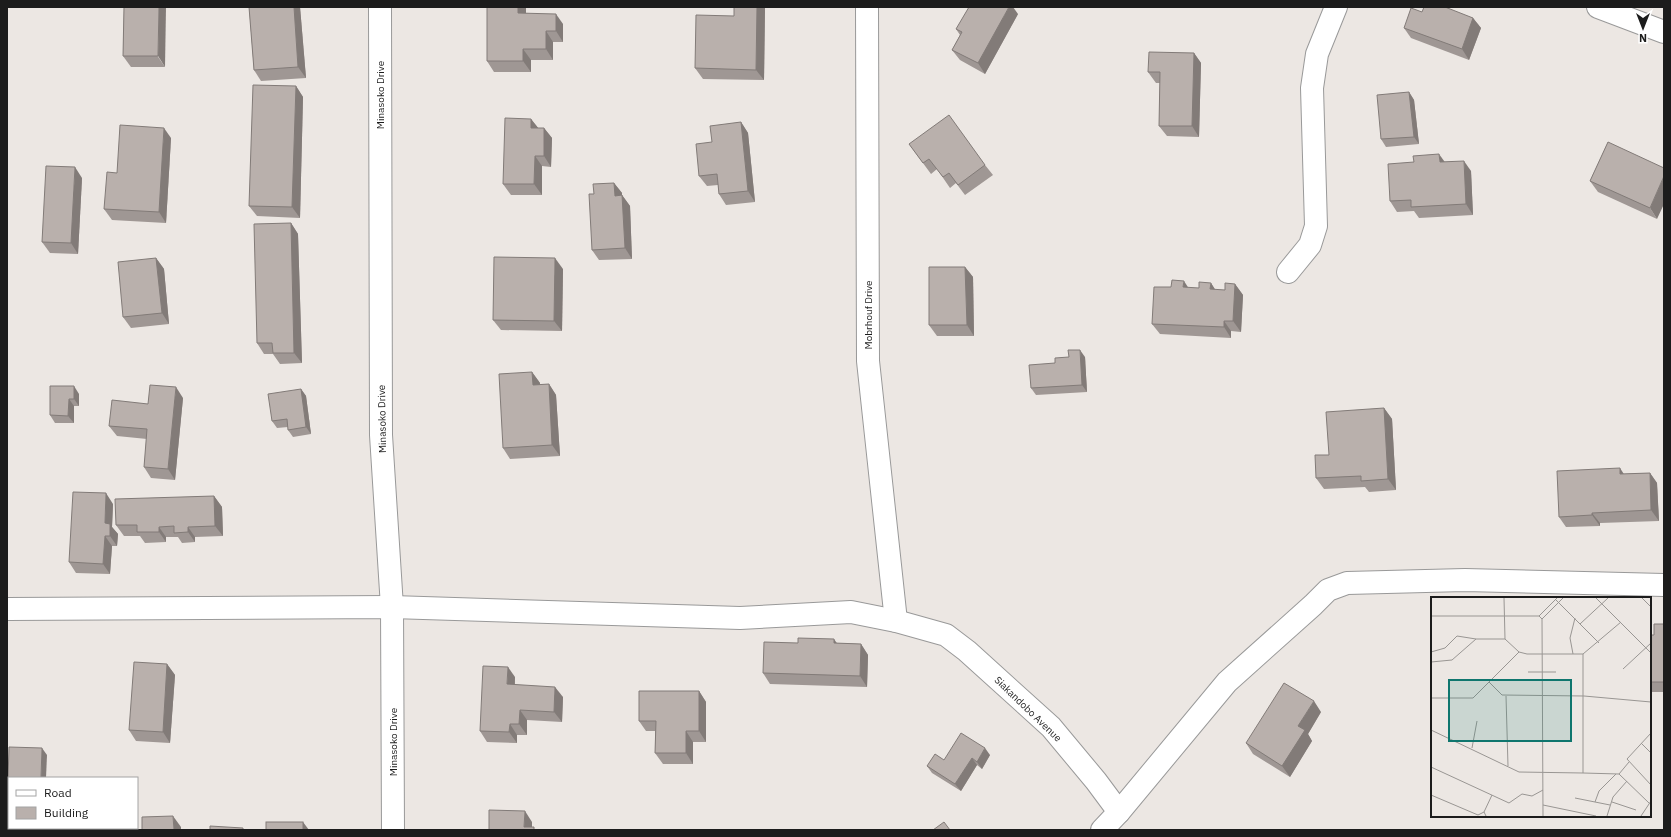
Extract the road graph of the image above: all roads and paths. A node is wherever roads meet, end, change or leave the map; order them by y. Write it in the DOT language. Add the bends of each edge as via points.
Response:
graph roads {
  1 [pos="380,7"];
  2 [pos="867,7"];
  3 [pos="1336,7"];
  4 [pos="1598,7"];
  5 [pos="1664,32"];
  6 [pos="1288,272"];
  7 [pos="1664,584"];
  8 [pos="392,607"];
  9 [pos="7,609"];
  10 [pos="896,621"];
  11 [pos="1119,812"];
  12 [pos="393,830"];
  13 [pos="1102,830"];
  1 -- 8 [label="street, Minasoko Drive" via="381,435"];
  2 -- 10 [label="street, Mobrhouf Drive" via="868,361"];
  3 -- 6 [label="street" via="1317,54 1312,88 1316,226 1310,245"];
  4 -- 5 [label="street"];
  7 -- 11 [label="street" via="1465,580 1347,584 1328,590 1228,682"];
  8 -- 9 [label="street, Siakandobo Avenue"];
  8 -- 10 [label="street, Siakandobo Avenue" via="740,618 850,612"];
  8 -- 12 [label="street, Minasoko Drive"];
  10 -- 11 [label="street, Siakandobo Avenue" via="946,635 966,651 1050,727"];
  11 -- 13 [label="street"];
}
